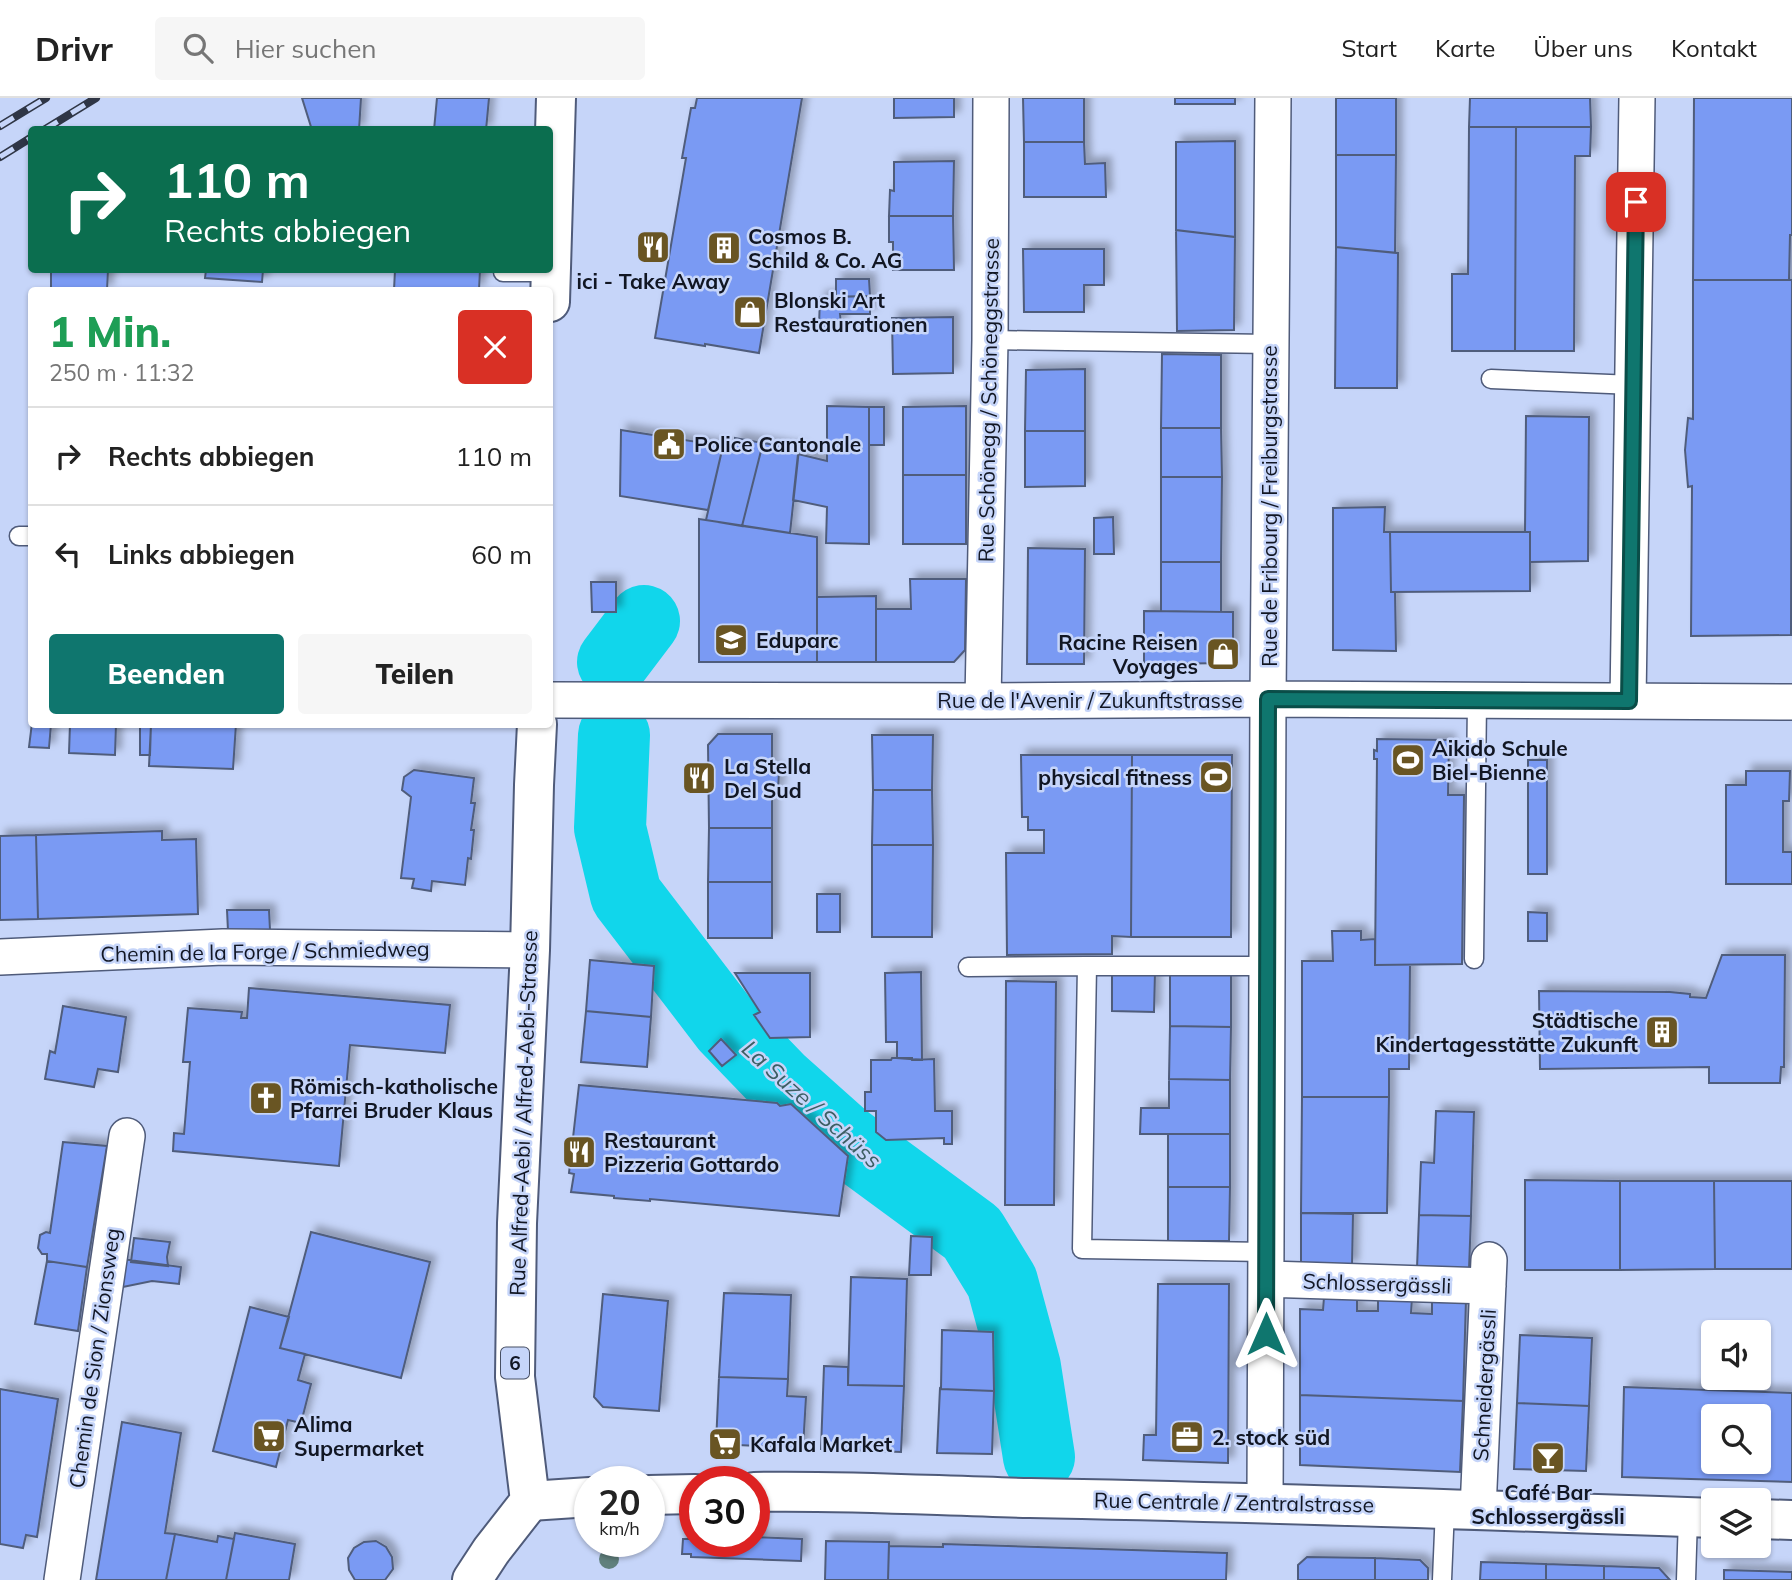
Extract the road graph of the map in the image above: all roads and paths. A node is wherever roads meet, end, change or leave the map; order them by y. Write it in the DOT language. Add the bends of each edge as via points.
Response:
graph roads {
  1 [pos="556,98"];
  2 [pos="992,98"];
  3 [pos="1273,98"];
  4 [pos="1637,98"];
  5 [pos="553,192"];
  6 [pos="506,273"];
  7 [pos="550,287"];
  8 [pos="990,340"];
  9 [pos="1270,344"];
  10 [pos="1491,379"];
  11 [pos="1634,385"];
  12 [pos="1268,699"];
  13 [pos="553,700"];
  14 [pos="1477,700"];
  15 [pos="983,701"];
  16 [pos="1629,701"];
  17 [pos="1792,702"];
  18 [pos="537,728"];
  19 [pos="530,950"];
  20 [pos="0,957"];
  21 [pos="1474,959"];
  22 [pos="1087,965"];
  23 [pos="1267,966"];
  24 [pos="968,967"];
  25 [pos="127,1136"];
  26 [pos="1266,1266"];
  27 [pos="1489,1273"];
  28 [pos="770,1492"];
  29 [pos="574,1498"];
  30 [pos="530,1501"];
  31 [pos="1265,1502"];
  32 [pos="1461,1509"];
  33 [pos="1701,1517"];
  34 [pos="1771,1519"];
  35 [pos="1792,1520"];
  36 [pos="62,1580"];
  37 [pos="472,1580"];
  38 [pos="1442,1580"];
  39 [pos="1686,1580"];
  1 -- 5 [label="main road"];
  2 -- 8 [label="street, Rue Schönegg / Schöneggstrasse"];
  3 -- 9 [label="street, Rue de Fribourg / Freiburgstrasse"];
  4 -- 11 [label="street"];
  6 -- 7 [label="lane"];
  8 -- 9 [label="lane"];
  8 -- 15 [label="street, Rue Schönegg / Schöneggstrasse"];
  9 -- 12 [label="street, Rue de Fribourg / Freiburgstrasse"];
  10 -- 11 [label="lane"];
  11 -- 16 [label="street"];
  12 -- 14 [label="street, Rue de l'Avenir / Zukunftstrasse"];
  12 -- 15 [label="street, Rue de l'Avenir / Zukunftstrasse"];
  12 -- 23 [label="street, Rue de Fribourg / Freiburgstrasse"];
  13 -- 15 [label="street, Rue de l'Avenir / Zukunftstrasse"];
  14 -- 16 [label="street, Rue de l'Avenir / Zukunftstrasse"];
  14 -- 21 [label="lane"];
  16 -- 17 [label="street, Rue de l'Avenir / Zukunftstrasse"];
  18 -- 19 [label="main road, Rue Alfred-Aebi / Alfred-Aebi-Strasse / 6"];
  19 -- 20 [label="street, Chemin de la Forge / Schmiedweg" via="223,947"];
  19 -- 30 [label="main road, Rue Alfred-Aebi / Alfred-Aebi-Strasse / 6" via="515,1377"];
  22 -- 23 [label="lane"];
  22 -- 24 [label="lane"];
  22 -- 26 [label="lane" via="1082,1249"];
  23 -- 26 [label="street, Rue de Fribourg / Freiburgstrasse"];
  25 -- 36 [label="street, Chemin de Sion / Zionsweg"];
  26 -- 27 [label="street, Schlossergässli"];
  26 -- 31 [label="street, Rue de Fribourg / Freiburgstrasse"];
  27 -- 32 [label="street, Schneidergässli"];
  28 -- 31 [label="main road, Rue Centrale / Zentralstrasse"];
  29 -- 30 [label="main road"];
  30 -- 37 [label="main road"];
  31 -- 32 [label="main road, Rue Centrale / Zentralstrasse"];
  32 -- 33 [label="main road, Rue Centrale / Zentralstrasse"];
  32 -- 38 [label="lane"];
  33 -- 39 [label="lane"];
  34 -- 35 [label="main road"];
}
